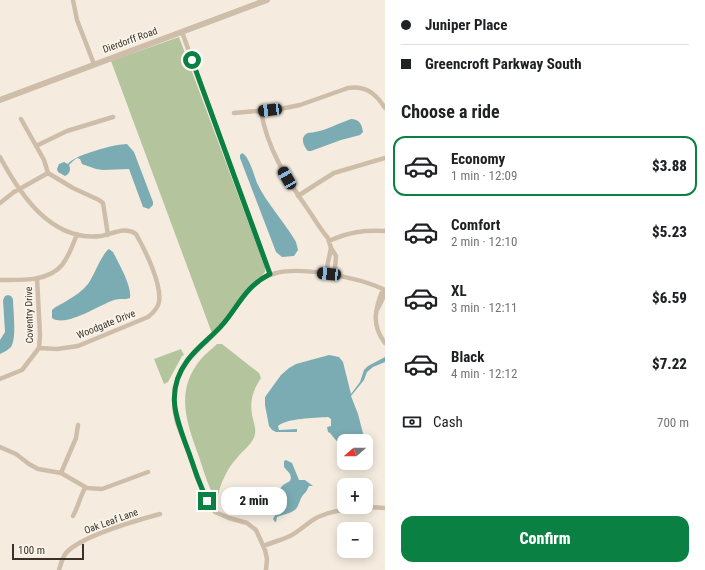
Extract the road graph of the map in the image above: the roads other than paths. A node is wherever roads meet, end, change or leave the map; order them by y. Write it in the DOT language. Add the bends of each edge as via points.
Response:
graph roads {
  1 [pos="73,0"];
  2 [pos="266,0"];
  3 [pos="182,32"];
  4 [pos="94,64"];
  5 [pos="0,100"];
  6 [pos="385,108"];
  7 [pos="262,111"];
  8 [pos="234,113"];
  9 [pos="113,117"];
  10 [pos="21,119"];
  11 [pos="36,146"];
  12 [pos="0,157"];
  13 [pos="385,158"];
  14 [pos="48,173"];
  15 [pos="19,189"];
  16 [pos="298,196"];
  17 [pos="0,203"];
  18 [pos="385,231"];
  19 [pos="78,234"];
  20 [pos="108,235"];
  21 [pos="329,241"];
  22 [pos="331,248"];
  23 [pos="270,274"];
  24 [pos="329,274"];
  25 [pos="37,278"];
  26 [pos="0,280"];
  27 [pos="384,291"];
  28 [pos="385,343"];
  29 [pos="39,348"];
  30 [pos="0,379"];
  31 [pos="78,425"];
  32 [pos="0,447"];
  33 [pos="148,472"];
  34 [pos="61,473"];
  35 [pos="85,488"];
  36 [pos="385,508"];
  37 [pos="160,514"];
  38 [pos="73,516"];
  39 [pos="264,546"];
  40 [pos="59,570"];
  41 [pos="266,570"];
  1 -- 4 [label="street" via="77,20"];
  2 -- 3 [label="street, Dierdorff Road"];
  3 -- 4 [label="street, Dierdorff Road"];
  3 -- 23 [label="street"];
  4 -- 5 [label="street, Dierdorff Road"];
  6 -- 7 [label="street" via="370,91 348,88 306,104"];
  7 -- 8 [label="street"];
  7 -- 16 [label="street" via="275,157"];
  9 -- 11 [label="street" via="67,131"];
  10 -- 11 [label="street"];
  11 -- 14 [label="street"];
  12 -- 15 [label="street, Woodgate Drive"];
  13 -- 16 [label="street" via="334,173"];
  14 -- 15 [label="street"];
  14 -- 20 [label="street" via="103,203"];
  15 -- 17 [label="street"];
  15 -- 19 [label="street, Woodgate Drive" via="42,215"];
  16 -- 21 [label="street"];
  18 -- 21 [label="street" via="353,232"];
  19 -- 20 [label="street, Woodgate Drive"];
  19 -- 25 [label="street" via="62,266 48,276"];
  20 -- 29 [label="street, Woodgate Drive" via="125,230 131,230 136,234 157,285 159,303 155,311 148,317 78,346"];
  21 -- 22 [label="street"];
  22 -- 24 [label="street" via="327,267"];
  22 -- 24 [label="street" via="336,256 335,269"];
  23 -- 24 [label="street" via="293,271"];
  23 -- 39 [label="street" via="250,288 226,321 187,361 174,392 177,422 209,506 221,515 253,526"];
  24 -- 27 [label="street" via="358,280"];
  25 -- 26 [label="street"];
  25 -- 29 [label="street, Coventry Drive"];
  27 -- 28 [label="street" via="377,304 376,327"];
  29 -- 30 [label="street, Coventry Drive" via="22,370"];
  31 -- 34 [label="street" via="76,438"];
  32 -- 34 [label="street" via="38,469"];
  33 -- 35 [label="street" via="102,489"];
  34 -- 35 [label="street"];
  35 -- 38 [label="street"];
  36 -- 39 [label="street" via="353,508 325,515"];
  37 -- 40 [label="street, Oak Leaf Lane" via="88,538 67,552"];
  39 -- 41 [label="street"];
}
